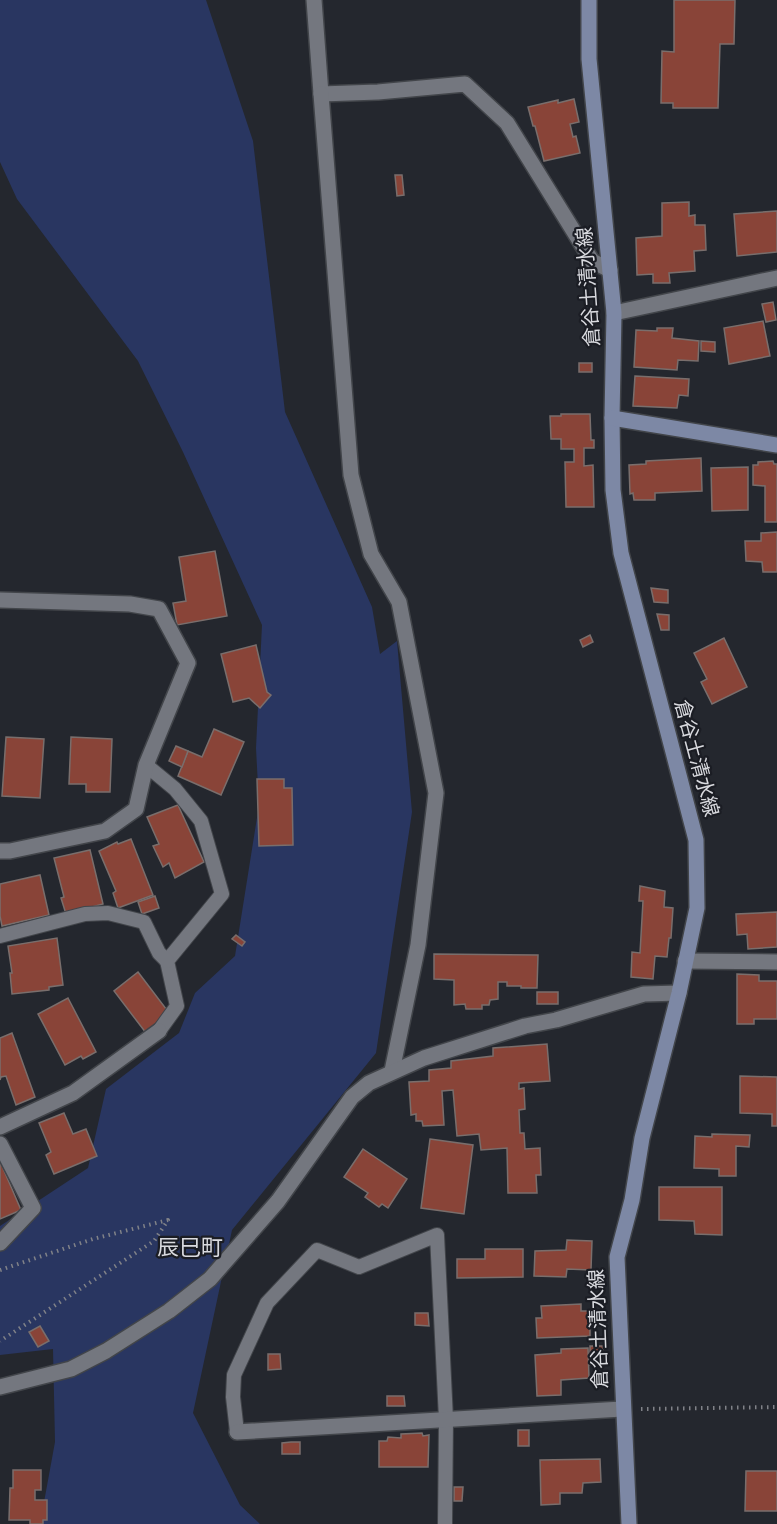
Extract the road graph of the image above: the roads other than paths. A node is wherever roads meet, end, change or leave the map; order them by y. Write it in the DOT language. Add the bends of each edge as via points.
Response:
graph roads {
  1 [pos="314,0"];
  2 [pos="589,0"];
  3 [pos="321,94"];
  4 [pos="610,270"];
  5 [pos="777,278"];
  6 [pos="614,313"];
  7 [pos="612,418"];
  8 [pos="777,445"];
  9 [pos="0,600"];
  10 [pos="146,765"];
  11 [pos="0,851"];
  12 [pos="0,936"];
  13 [pos="167,961"];
  14 [pos="686,962"];
  15 [pos="777,962"];
  16 [pos="679,993"];
  17 [pos="159,1031"];
  18 [pos="392,1071"];
  19 [pos="0,1127"];
  20 [pos="0,1144"];
  21 [pos="0,1243"];
  22 [pos="0,1387"];
  23 [pos="622,1409"];
  24 [pos="446,1419"];
  25 [pos="237,1432"];
  26 [pos="446,1524"];
  27 [pos="629,1524"];
  1 -- 3 [label="street"];
  2 -- 4 [label="main road, 倉谷土清水線" via="589,59"];
  3 -- 4 [label="street" via="465,84 507,123 591,261"];
  3 -- 18 [label="street" via="351,475 370,554 399,602 436,792 418,945"];
  4 -- 6 [label="main road, 倉谷土清水線"];
  5 -- 6 [label="street"];
  6 -- 7 [label="main road, 倉谷土清水線"];
  7 -- 8 [label="main road"];
  7 -- 14 [label="main road, 倉谷土清水線" via="613,490 621,553 696,840 697,908"];
  9 -- 10 [label="street" via="130,604 159,609 188,663"];
  10 -- 11 [label="street" via="136,809 105,831"];
  10 -- 13 [label="lane" via="175,789 201,821 222,894"];
  12 -- 13 [label="lane" via="85,914 108,913 144,922"];
  13 -- 17 [label="lane" via="177,1006"];
  14 -- 15 [label="street"];
  14 -- 16 [label="main road, 倉谷土清水線"];
  16 -- 18 [label="street" via="644,994 525,1026"];
  16 -- 23 [label="main road, 倉谷土清水線" via="617,1257"];
  17 -- 19 [label="street" via="73,1093"];
  18 -- 22 [label="street" via="352,1097 278,1201 210,1279 106,1351 71,1369"];
  20 -- 21 [label="street" via="33,1208"];
  23 -- 24 [label="street"];
  23 -- 27 [label="main road, 倉谷土清水線"];
  24 -- 25 [label="street"];
  24 -- 25 [label="lane" via="437,1235 359,1267 317,1250 267,1303 234,1375"];
  24 -- 26 [label="lane"];
}
